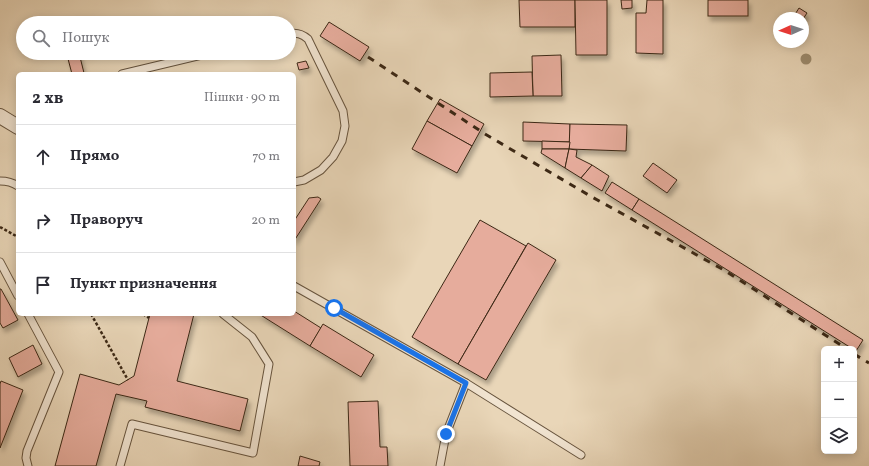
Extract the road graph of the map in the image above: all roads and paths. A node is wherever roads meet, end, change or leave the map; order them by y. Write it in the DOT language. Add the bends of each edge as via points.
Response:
graph roads {
  1 [pos="296,34"];
  2 [pos="181,60"];
  3 [pos="130,72"];
  4 [pos="0,116"];
  5 [pos="16,125"];
  6 [pos="0,181"];
  7 [pos="296,182"];
  8 [pos="16,184"];
  9 [pos="0,227"];
  10 [pos="16,236"];
  11 [pos="0,262"];
  12 [pos="296,287"];
  13 [pos="16,292"];
  14 [pos="29,316"];
  15 [pos="92,316"];
  16 [pos="146,316"];
  17 [pos="226,316"];
  18 [pos="149,318"];
  19 [pos="128,380"];
  20 [pos="466,383"];
  21 [pos="581,455"];
  22 [pos="28,466"];
  23 [pos="120,466"];
  24 [pos="440,466"];
  1 -- 7 [label="lane" via="308,40 343,111 345,126 342,141 333,157 321,170"];
  2 -- 3 [label="lane"];
  4 -- 5 [label="street"];
  6 -- 8 [label="lane"];
  9 -- 10 [label="path"];
  11 -- 13 [label="lane"];
  12 -- 20 [label="lane"];
  14 -- 22 [label="lane" via="59,372 27,451"];
  15 -- 19 [label="path"];
  16 -- 18 [label="path"];
  17 -- 23 [label="lane" via="252,337 269,364 253,453 132,424"];
  20 -- 21 [label="lane"];
  20 -- 24 [label="lane" via="446,434"];
}
